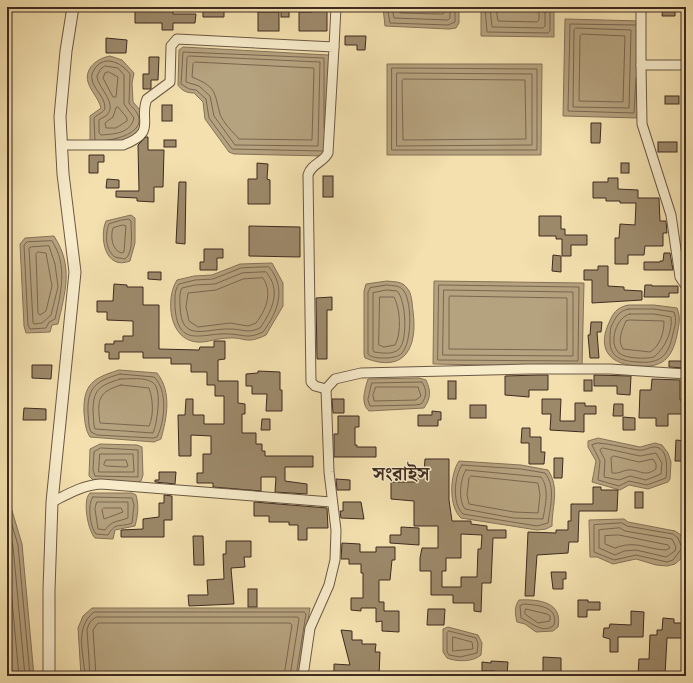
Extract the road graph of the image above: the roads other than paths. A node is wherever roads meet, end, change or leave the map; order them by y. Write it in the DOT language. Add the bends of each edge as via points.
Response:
graph roads {
  1 [pos="73,7"];
  2 [pos="336,7"];
  3 [pos="641,7"];
  4 [pos="334,47"];
  5 [pos="641,65"];
  6 [pos="686,65"];
  7 [pos="61,145"];
  8 [pos="686,286"];
  9 [pos="686,374"];
  10 [pos="326,389"];
  11 [pos="52,502"];
  12 [pos="331,502"];
  13 [pos="49,676"];
  14 [pos="303,676"];
  1 -- 7 [label="street" via="60,117"];
  2 -- 4 [label="street"];
  3 -- 5 [label="street"];
  4 -- 7 [label="street" via="177,39 170,46 170,82 147,100 145,127 132,142 123,145"];
  4 -- 10 [label="street" via="328,153 309,170 308,175 311,382"];
  5 -- 6 [label="street"];
  5 -- 8 [label="street" via="642,124 669,209 680,277"];
  7 -- 11 [label="street" via="75,272"];
  9 -- 10 [label="street" via="610,369 361,373 335,379"];
  10 -- 12 [label="street"];
  11 -- 12 [label="street" via="82,487 96,484"];
  11 -- 13 [label="street"];
  12 -- 14 [label="street" via="336,530 335,560 328,586 310,628"];
}
